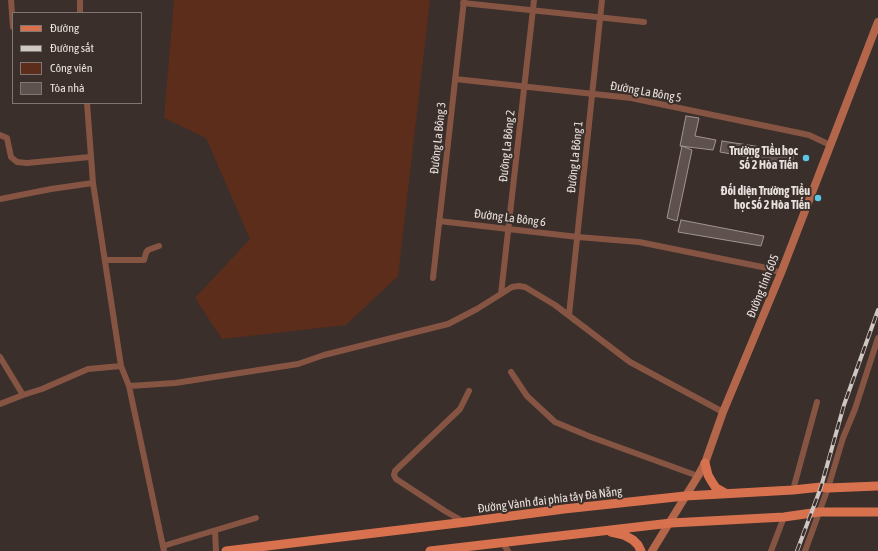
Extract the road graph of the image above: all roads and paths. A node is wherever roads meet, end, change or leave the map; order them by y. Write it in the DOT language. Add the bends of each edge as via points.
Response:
graph roads {
  1 [pos="11,0"];
  2 [pos="80,0"];
  3 [pos="534,0"];
  4 [pos="602,0"];
  5 [pos="464,1"];
  6 [pos="533,10"];
  7 [pos="80,12"];
  8 [pos="12,14"];
  9 [pos="600,18"];
  10 [pos="644,22"];
  11 [pos="878,22"];
  12 [pos="455,79"];
  13 [pos="524,87"];
  14 [pos="592,94"];
  15 [pos="87,104"];
  16 [pos="0,136"];
  17 [pos="830,145"];
  18 [pos="90,157"];
  19 [pos="93,183"];
  20 [pos="0,199"];
  21 [pos="439,221"];
  22 [pos="508,229"];
  23 [pos="578,237"];
  24 [pos="159,246"];
  25 [pos="105,260"];
  26 [pos="781,273"];
  27 [pos="433,278"];
  28 [pos="501,294"];
  29 [pos="568,315"];
  30 [pos="878,338"];
  31 [pos="0,356"];
  32 [pos="121,366"];
  33 [pos="512,372"];
  34 [pos="129,386"];
  35 [pos="469,390"];
  36 [pos="23,395"];
  37 [pos="817,402"];
  38 [pos="0,404"];
  39 [pos="723,412"];
  40 [pos="705,463"];
  41 [pos="698,476"];
  42 [pos="878,486"];
  43 [pos="828,488"];
  44 [pos="794,490"];
  45 [pos="725,493"];
  46 [pos="685,496"];
  47 [pos="819,512"];
  48 [pos="878,512"];
  49 [pos="784,517"];
  50 [pos="256,518"];
  51 [pos="466,522"];
  52 [pos="670,523"];
  53 [pos="602,530"];
  54 [pos="215,531"];
  55 [pos="502,542"];
  56 [pos="164,549"];
  57 [pos="216,551"];
  58 [pos="226,551"];
  59 [pos="430,551"];
  60 [pos="508,551"];
  61 [pos="641,551"];
  62 [pos="652,551"];
  63 [pos="771,551"];
  64 [pos="805,551"];
  1 -- 8 [label="street"];
  2 -- 7 [label="street"];
  3 -- 6 [label="street, Đường La Bông 2"];
  4 -- 9 [label="street, Đường La Bông 1"];
  5 -- 6 [label="street"];
  5 -- 12 [label="street, Đường La Bông 3"];
  6 -- 9 [label="street"];
  6 -- 13 [label="street, Đường La Bông 2"];
  9 -- 10 [label="street"];
  9 -- 14 [label="street, Đường La Bông 1"];
  11 -- 17 [label="main road, Đường tỉnh 605"];
  12 -- 13 [label="street, Đường La Bông 5"];
  12 -- 21 [label="street, Đường La Bông 3"];
  13 -- 14 [label="street, Đường La Bông 5"];
  13 -- 22 [label="street, Đường La Bông 2"];
  14 -- 17 [label="street, Đường La Bông 5" via="631,98 809,135"];
  14 -- 23 [label="street, Đường La Bông 1"];
  15 -- 18 [label="street"];
  16 -- 18 [label="street" via="7,138 11,157 17,162"];
  17 -- 26 [label="main road, Đường tỉnh 605"];
  18 -- 19 [label="street"];
  19 -- 20 [label="street"];
  19 -- 25 [label="street"];
  21 -- 22 [label="street, Đường La Bông 6"];
  21 -- 27 [label="street, Đường La Bông 3"];
  22 -- 23 [label="street, Đường La Bông 6"];
  22 -- 28 [label="street, Đường La Bông 2"];
  23 -- 26 [label="street, Đường La Bông 6" via="639,242"];
  23 -- 29 [label="street, Đường La Bông 1"];
  24 -- 25 [label="street" via="148,250 144,260"];
  25 -- 32 [label="street"];
  26 -- 39 [label="main road, Đường tỉnh 605"];
  28 -- 29 [label="street" via="512,287 522,286"];
  28 -- 34 [label="street" via="448,324 324,354 298,364 175,383"];
  29 -- 39 [label="street" via="630,362"];
  30 -- 43 [label="street"];
  31 -- 36 [label="street"];
  32 -- 34 [label="street"];
  32 -- 36 [label="street" via="88,368"];
  33 -- 41 [label="street" via="527,396 555,422"];
  34 -- 56 [label="street"];
  35 -- 51 [label="street" via="460,409 395,470 394,475 396,479"];
  36 -- 38 [label="street"];
  37 -- 44 [label="street"];
  39 -- 40 [label="main road, Đường tỉnh 605"];
  40 -- 41 [label="main road, Đường tỉnh 605"];
  40 -- 45 [label="main road" via="708,475 716,488"];
  41 -- 46 [label="main road, Đường tỉnh 605"];
  42 -- 43 [label="main road, Đường Vành đai phía tây Đà Nẵng"];
  43 -- 44 [label="main road, Đường Vành đai phía tây Đà Nẵng"];
  43 -- 47 [label="street"];
  44 -- 45 [label="main road, Đường Vành đai phía tây Đà Nẵng"];
  45 -- 46 [label="main road, Đường Vành đai phía tây Đà Nẵng"];
  46 -- 51 [label="main road, Đường Vành đai phía tây Đà Nẵng"];
  46 -- 52 [label="main road, Đường tỉnh 605"];
  47 -- 48 [label="main road"];
  47 -- 49 [label="main road"];
  47 -- 64 [label="street"];
  49 -- 52 [label="main road"];
  49 -- 63 [label="street"];
  50 -- 54 [label="street"];
  51 -- 58 [label="main road, Đường Vành đai phía tây Đà Nẵng"];
  52 -- 53 [label="main road"];
  52 -- 62 [label="main road, Đường tỉnh 605"];
  53 -- 55 [label="main road"];
  53 -- 61 [label="main road" via="624,535 633,540"];
  54 -- 56 [label="street"];
  54 -- 57 [label="street"];
  55 -- 59 [label="main road"];
  55 -- 60 [label="street"];
}
